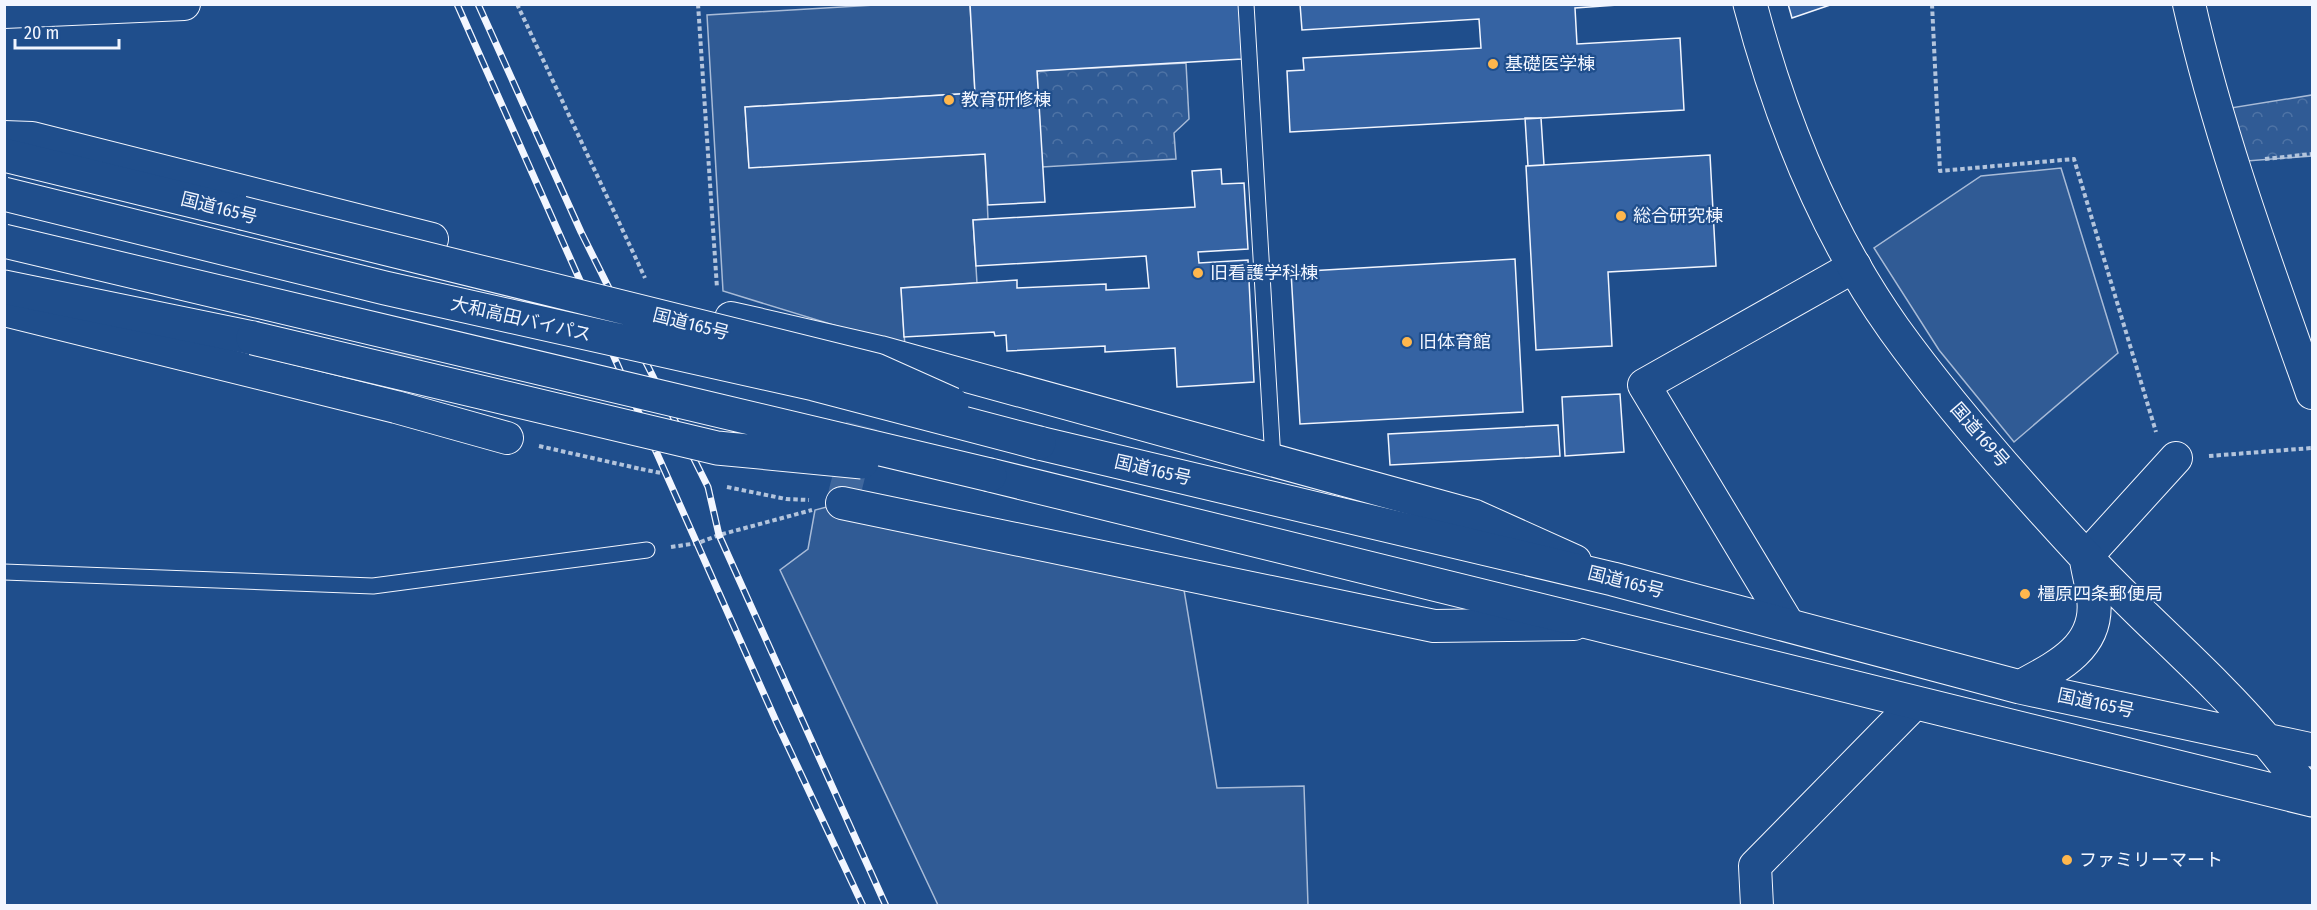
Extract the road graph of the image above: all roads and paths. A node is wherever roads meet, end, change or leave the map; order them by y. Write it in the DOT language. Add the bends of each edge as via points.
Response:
graph roads {
  1 [pos="184,4"];
  2 [pos="517,4"];
  3 [pos="698,4"];
  4 [pos="1246,4"];
  5 [pos="1750,4"];
  6 [pos="1932,4"];
  7 [pos="2189,4"];
  8 [pos="4,12"];
  9 [pos="4,137"];
  10 [pos="2313,154"];
  11 [pos="4,155"];
  12 [pos="2234,162"];
  13 [pos="4,194"];
  14 [pos="432,239"];
  15 [pos="4,241"];
  16 [pos="1855,266"];
  17 [pos="648,285"];
  18 [pos="4,287"];
  19 [pos="722,303"];
  20 [pos="4,310"];
  21 [pos="2313,393"];
  22 [pos="2156,434"];
  23 [pos="507,438"];
  24 [pos="1039,443"];
  25 [pos="2313,448"];
  26 [pos="575,455"];
  27 [pos="2176,459"];
  28 [pos="1273,460"];
  29 [pos="641,469"];
  30 [pos="990,475"];
  31 [pos="727,487"];
  32 [pos="786,499"];
  33 [pos="842,502"];
  34 [pos="647,550"];
  35 [pos="2086,557"];
  36 [pos="4,572"];
  37 [pos="1614,579"];
  38 [pos="1602,624"];
  39 [pos="1788,624"];
  40 [pos="2020,687"];
  41 [pos="1914,704"];
  42 [pos="2266,739"];
  43 [pos="2313,750"];
  44 [pos="2313,799"];
  45 [pos="1757,906"];
  1 -- 8 [label="street"];
  2 -- 17 [label="path"];
  3 -- 19 [label="path" via="716,287"];
  4 -- 28 [label="lane"];
  5 -- 16 [label="highway, 国道169号" via="1799,152"];
  6 -- 22 [label="path" via="1940,171 2074,159"];
  7 -- 12 [label="street" via="2200,54"];
  9 -- 14 [label="street" via="32,138"];
  10 -- 12 [label="path"];
  11 -- 24 [label="highway, 国道165号, bridge" via="876,370"];
  12 -- 21 [label="street"];
  13 -- 24 [label="highway, 大和高田バイパス, bridge" via="385,288 813,384"];
  15 -- 30 [label="highway, bridge"];
  16 -- 35 [label="highway, 国道169号" via="1893,328 1945,395"];
  16 -- 39 [label="street" via="1644,385"];
  18 -- 30 [label="highway, bridge" via="253,338 717,448"];
  19 -- 28 [label="street" via="880,352"];
  20 -- 23 [label="street"];
  24 -- 37 [label="highway, 国道165号"];
  25 -- 27 [label="path"];
  26 -- 29 [label="path"];
  27 -- 35 [label="street"];
  28 -- 37 [label="street" via="1475,516"];
  30 -- 38 [label="highway"];
  31 -- 32 [label="path"];
  33 -- 34 [label="path" via="698,543"];
  33 -- 38 [label="street" via="1434,626"];
  34 -- 36 [label="lane" via="374,586"];
  35 -- 40 [label="highway" via="2094,604 2089,636 2067,661"];
  35 -- 42 [label="highway, 国道169号"];
  37 -- 39 [label="highway, 国道165号"];
  38 -- 41 [label="highway"];
  39 -- 40 [label="highway, 国道165号"];
  40 -- 42 [label="highway, 国道165号"];
  41 -- 44 [label="highway"];
  41 -- 45 [label="street" via="1755,866"];
  42 -- 43 [label="highway, 国道165号"];
  42 -- 44 [label="highway, 国道169号"];
}
